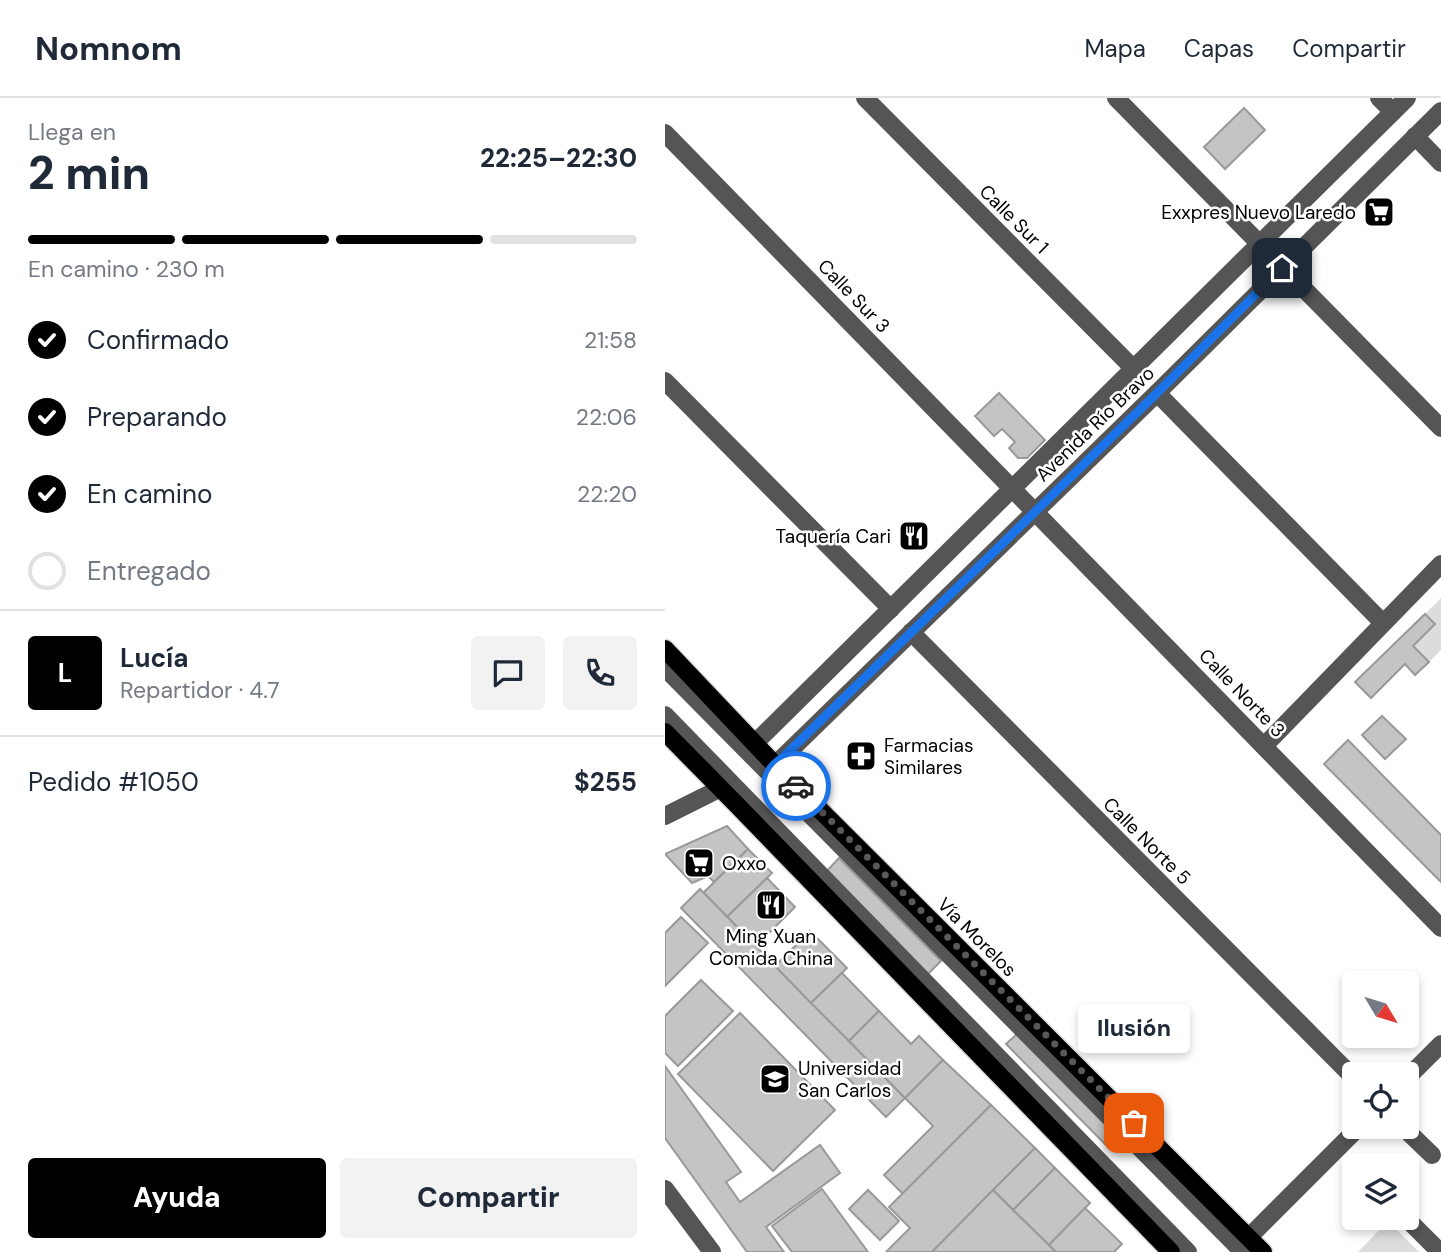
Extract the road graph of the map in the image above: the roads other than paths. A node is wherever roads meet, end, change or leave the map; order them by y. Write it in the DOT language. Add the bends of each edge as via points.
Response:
graph roads {
  1 [pos="865,98"];
  2 [pos="1116,98"];
  3 [pos="1379,98"];
  4 [pos="1407,98"];
  5 [pos="1441,111"];
  6 [pos="1392,112"];
  7 [pos="665,133"];
  8 [pos="1415,136"];
  9 [pos="1441,163"];
  10 [pos="1259,244"];
  11 [pos="1282,268"];
  12 [pos="1134,369"];
  13 [pos="665,381"];
  14 [pos="1157,393"];
  15 [pos="1441,428"];
  16 [pos="1012,489"];
  17 [pos="1035,512"];
  18 [pos="1441,564"];
  19 [pos="891,609"];
  20 [pos="1383,623"];
  21 [pos="911,632"];
  22 [pos="665,649"];
  23 [pos="665,668"];
  24 [pos="665,715"];
  25 [pos="665,732"];
  26 [pos="755,743"];
  27 [pos="1264,746"];
  28 [pos="775,765"];
  29 [pos="721,788"];
  30 [pos="665,816"];
  31 [pos="1441,928"];
  32 [pos="1441,1044"];
  33 [pos="1342,1066"];
  34 [pos="1419,1066"];
  35 [pos="1348,1139"];
  36 [pos="1415,1139"];
  37 [pos="1432,1155"];
  38 [pos="665,1189"];
  39 [pos="1418,1230"];
  40 [pos="1246,1245"];
  41 [pos="712,1252"];
  42 [pos="1171,1252"];
  43 [pos="1188,1252"];
  44 [pos="1263,1252"];
  45 [pos="1440,1252"];
  1 -- 12 [label="street, Calle Sur 1"];
  2 -- 10 [label="street"];
  3 -- 6 [label="street"];
  4 -- 6 [label="street, Avenida Río Bravo"];
  5 -- 8 [label="street, Avenida Río Bravo"];
  6 -- 10 [label="street, Avenida Río Bravo"];
  7 -- 16 [label="street, Calle Sur 3"];
  8 -- 9 [label="street"];
  8 -- 11 [label="street, Avenida Río Bravo"];
  10 -- 11 [label="street"];
  10 -- 12 [label="street, Avenida Río Bravo"];
  11 -- 14 [label="street, Avenida Río Bravo"];
  11 -- 15 [label="street"];
  12 -- 16 [label="street, Avenida Río Bravo"];
  13 -- 19 [label="street"];
  14 -- 17 [label="street, Avenida Río Bravo"];
  14 -- 20 [label="street"];
  16 -- 17 [label="street, Calle Norte 3"];
  16 -- 19 [label="street, Avenida Río Bravo"];
  17 -- 21 [label="street, Avenida Río Bravo"];
  17 -- 27 [label="street, Calle Norte 3"];
  18 -- 20 [label="street"];
  19 -- 26 [label="street, Avenida Río Bravo"];
  20 -- 27 [label="street"];
  21 -- 28 [label="street, Avenida Río Bravo"];
  21 -- 33 [label="street, Calle Norte 5"];
  22 -- 26 [label="main road, Vía Morelos"];
  23 -- 40 [label="street"];
  24 -- 43 [label="street"];
  25 -- 29 [label="main road"];
  26 -- 28 [label="main road, Vía Morelos"];
  27 -- 31 [label="street, Calle Norte 3"];
  28 -- 40 [label="main road, Vía Morelos"];
  29 -- 30 [label="street"];
  29 -- 42 [label="main road"];
  32 -- 34 [label="street"];
  35 -- 40 [label="street"];
  36 -- 37 [label="street"];
  38 -- 41 [label="street"];
  39 -- 45 [label="street"];
  40 -- 44 [label="main road, Vía Morelos"];
}
